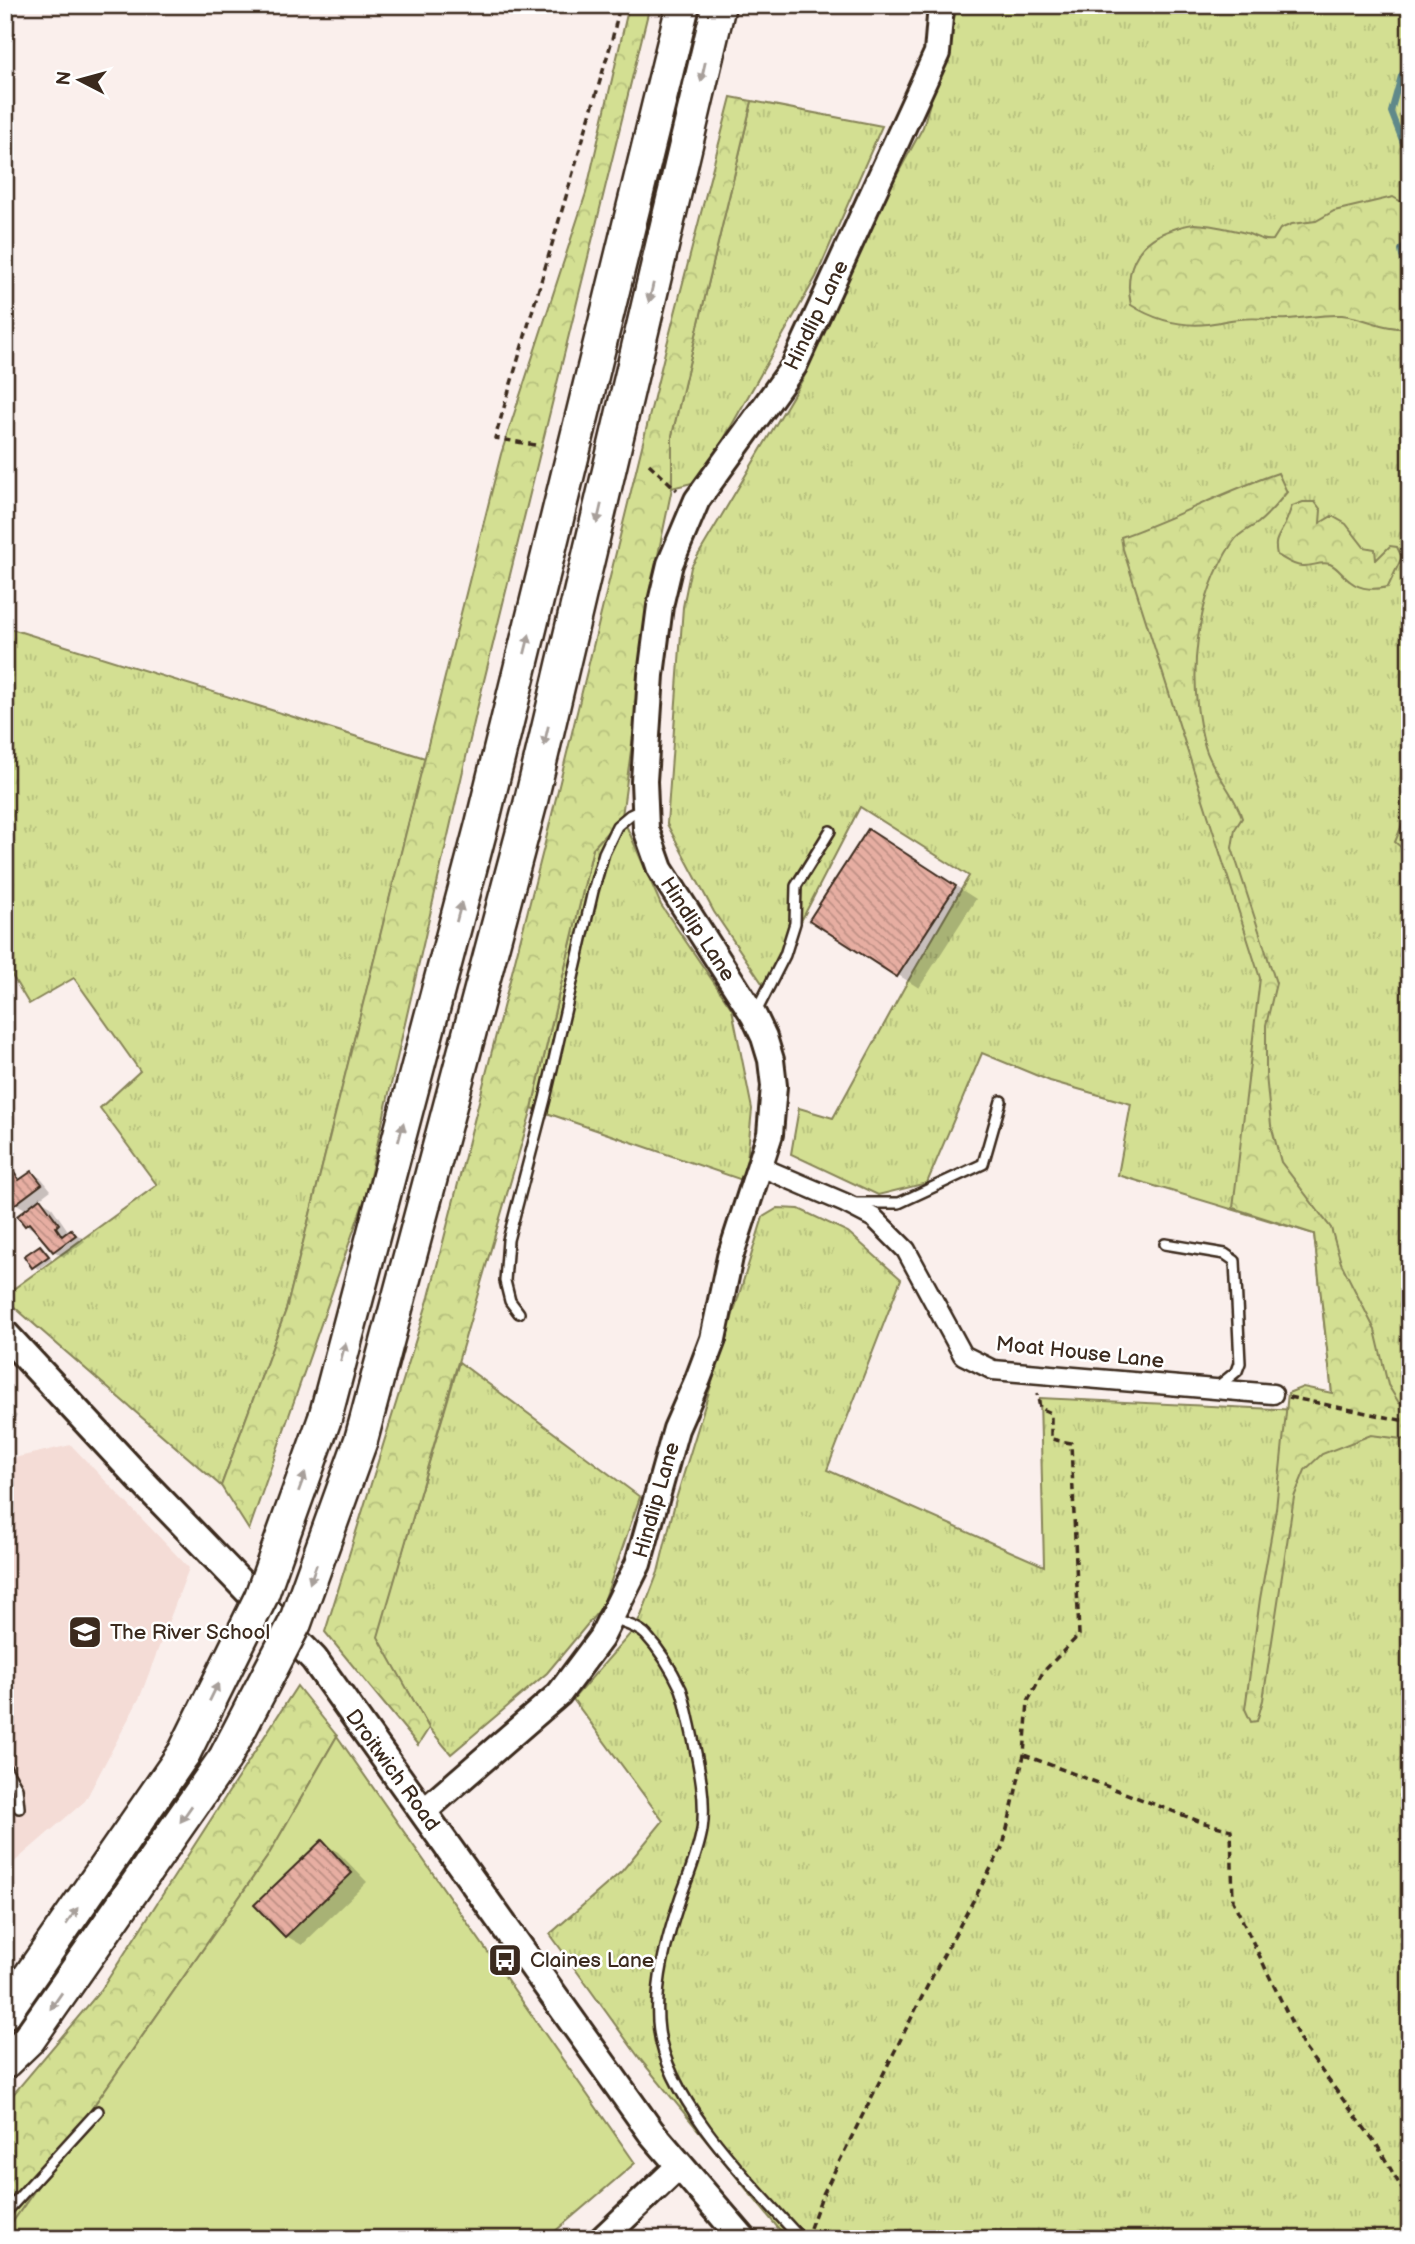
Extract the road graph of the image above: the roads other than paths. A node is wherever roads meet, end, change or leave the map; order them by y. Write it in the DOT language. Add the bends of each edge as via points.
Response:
graph roads {
  1 [pos="683,5"];
  2 [pos="719,5"];
  3 [pos="941,5"];
  4 [pos="644,808"];
  5 [pos="830,831"];
  6 [pos="754,1016"];
  7 [pos="1000,1101"];
  8 [pos="761,1167"];
  9 [pos="845,1203"];
  10 [pos="1165,1244"];
  11 [pos="519,1313"];
  12 [pos="5,1334"];
  13 [pos="1214,1389"];
  14 [pos="1273,1394"];
  15 [pos="612,1618"];
  16 [pos="5,1767"];
  17 [pos="19,1808"];
  18 [pos="423,1812"];
  19 [pos="5,2012"];
  20 [pos="5,2062"];
  21 [pos="98,2111"];
  22 [pos="680,2165"];
  23 [pos="5,2213"];
  24 [pos="602,2239"];
  25 [pos="743,2239"];
  26 [pos="803,2239"];
  19 -- 1 [label="highway, one-way, bridge" via="184,1753 261,1597 325,1418 482,824"];
  2 -- 20 [label="highway, one-way, bridge" via="530,805 360,1440 295,1623 225,1758 29,2039"];
  3 -- 4 [label="street, Hindlip Lane" via="937,53 794,366 697,500 670,564 651,676"];
  4 -- 6 [label="street, Hindlip Lane" via="660,869"];
  4 -- 11 [label="lane" via="617,826 593,891 508,1240 505,1281"];
  5 -- 6 [label="lane" via="796,886 795,923 785,955"];
  6 -- 8 [label="street, Hindlip Lane" via="765,1037 774,1086 770,1134"];
  7 -- 9 [label="lane" via="983,1164 899,1203"];
  8 -- 9 [label="street, Moat House Lane"];
  8 -- 15 [label="street, Hindlip Lane" via="730,1256 713,1339 676,1429 638,1564"];
  9 -- 13 [label="street, Moat House Lane" via="874,1218 906,1250 963,1355 993,1370"];
  10 -- 13 [label="lane" via="1225,1254 1235,1261 1240,1363 1237,1371"];
  12 -- 18 [label="main road, Droitwich Road" via="314,1659"];
  13 -- 14 [label="street, Moat House Lane"];
  15 -- 18 [label="street, Hindlip Lane" via="559,1694"];
  15 -- 26 [label="lane" via="645,1633 682,1692 703,1801 697,1852 680,1898 658,1994 659,2032 666,2059 692,2110"];
  16 -- 17 [label="lane" via="17,1788"];
  18 -- 22 [label="main road, Droitwich Road" via="651,2132"];
  21 -- 23 [label="lane"];
  22 -- 24 [label="street"];
  22 -- 25 [label="main road, Droitwich Road"];
}
